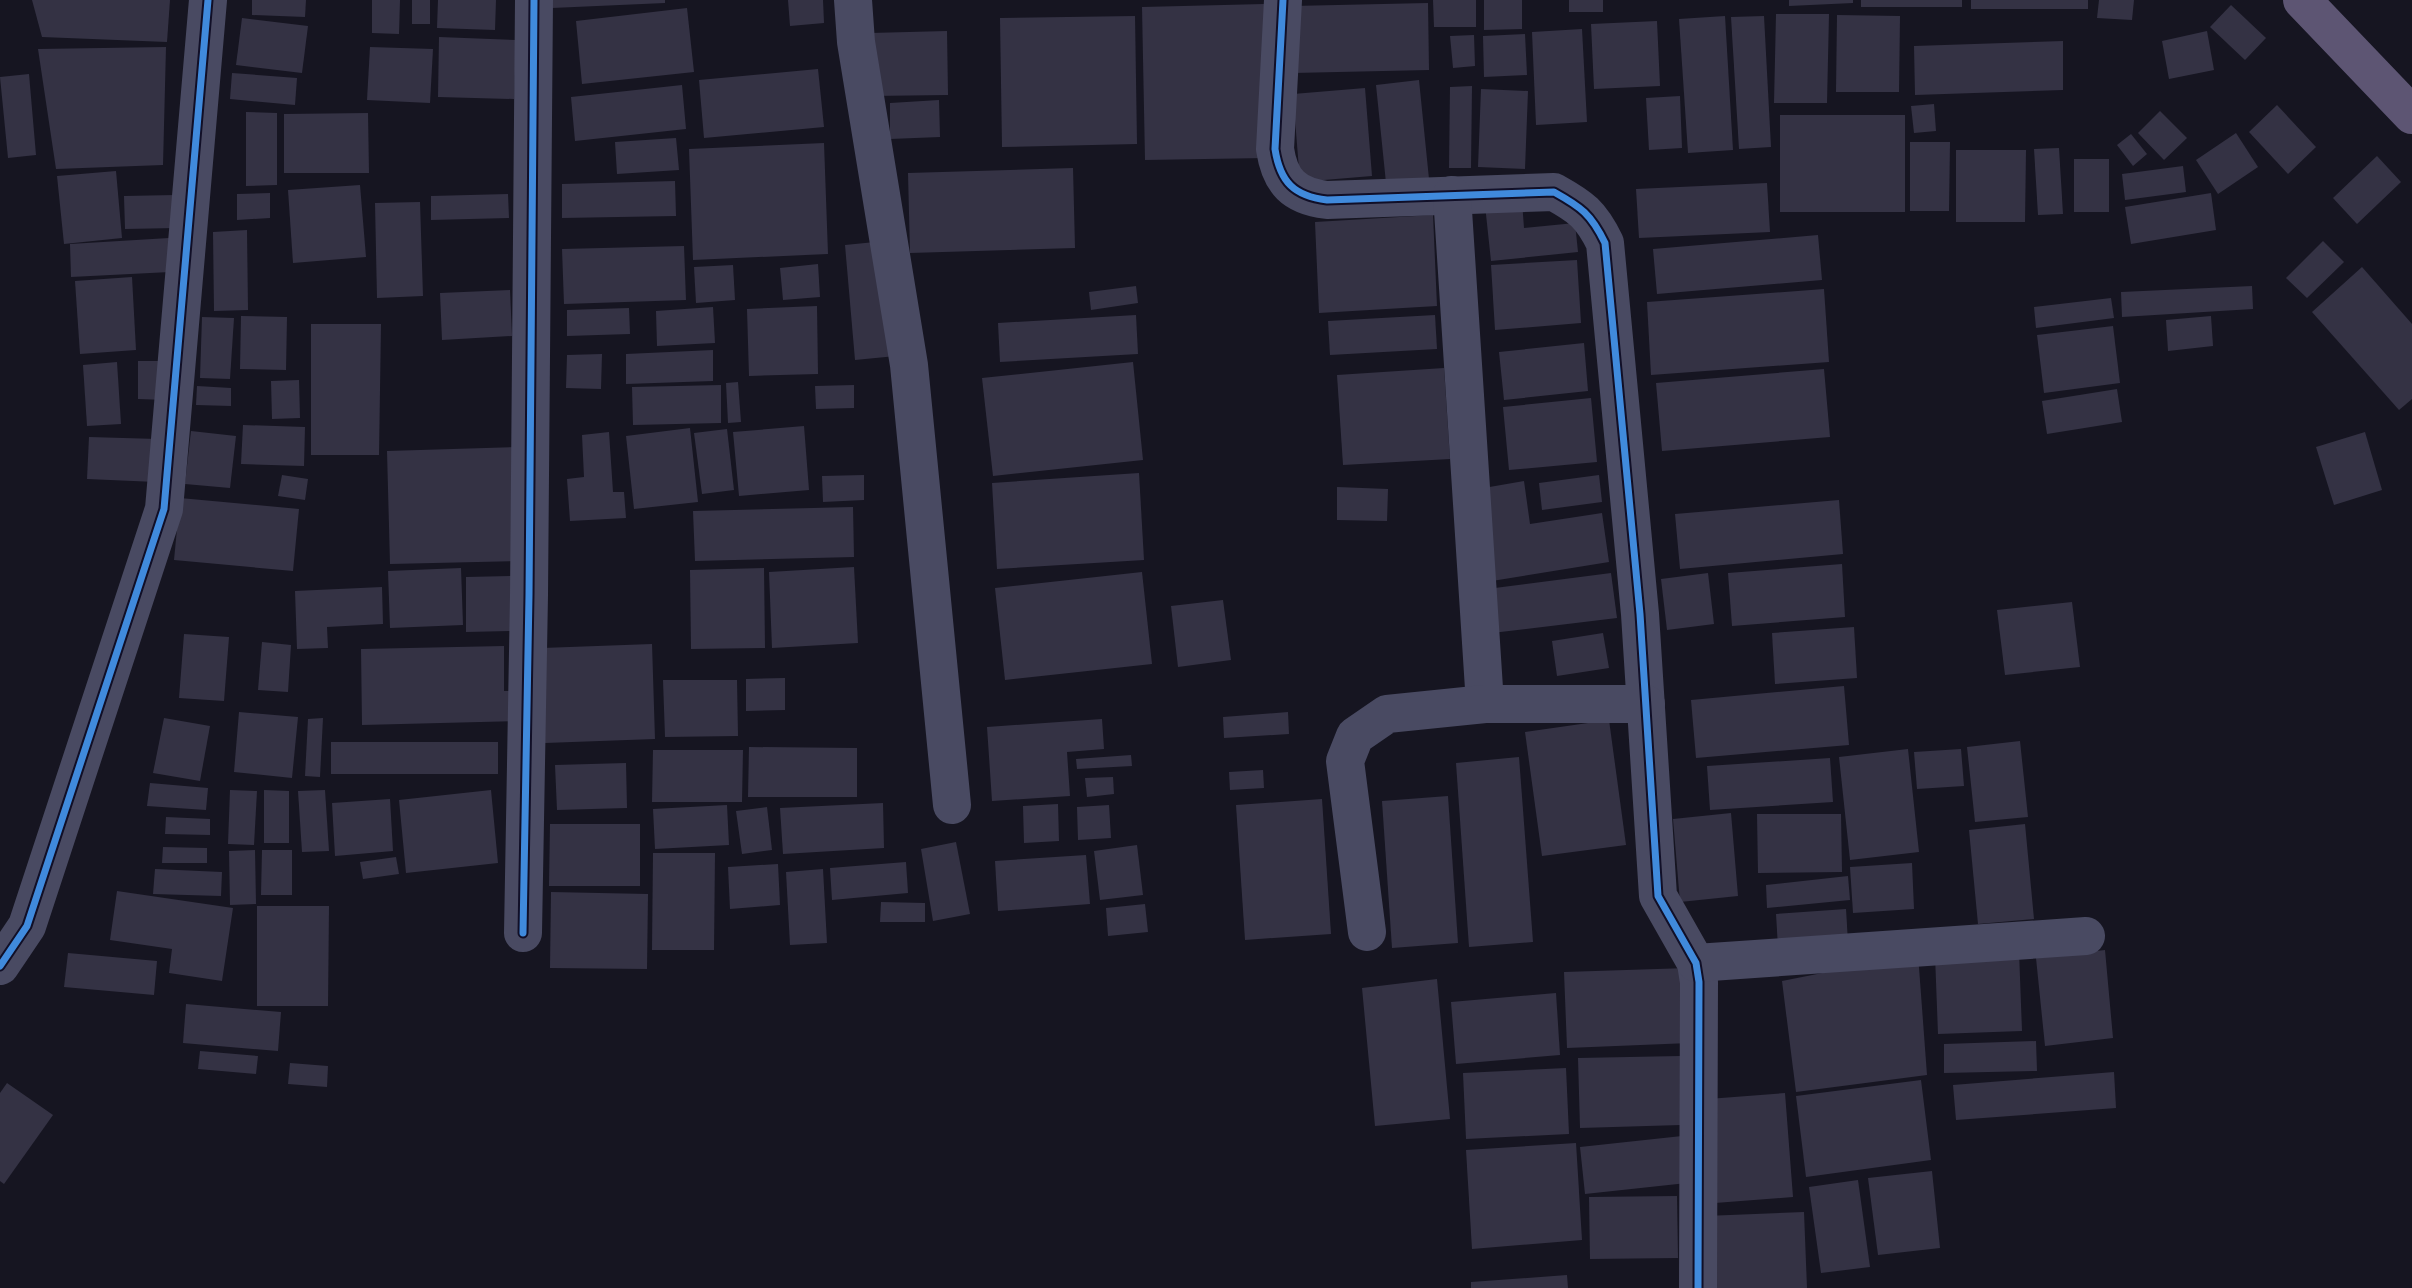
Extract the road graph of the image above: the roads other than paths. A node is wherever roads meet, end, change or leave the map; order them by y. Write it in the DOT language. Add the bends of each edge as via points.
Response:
graph roads {
  1 [pos="208,0"];
  2 [pos="534,0"];
  3 [pos="853,0"];
  4 [pos="1283,0"];
  5 [pos="2302,0"];
  6 [pos="2412,115"];
  7 [pos="1452,195"];
  8 [pos="1485,704"];
  9 [pos="1646,704"];
  10 [pos="952,805"];
  11 [pos="1367,932"];
  12 [pos="523,933"];
  13 [pos="2086,936"];
  14 [pos="1696,963"];
  15 [pos="0,966"];
  16 [pos="1698,1288"];
  1 -- 15 [label="street" via="164,509 27,926"];
  2 -- 12 [label="street"];
  3 -- 10 [label="street" via="856,43 909,365"];
  4 -- 7 [label="street" via="1275,149 1278,170 1291,187 1307,198 1326,200"];
  5 -- 6 [label="main road"];
  7 -- 8 [label="street"];
  7 -- 9 [label="street" via="1554,192 1595,222 1605,243"];
  8 -- 9 [label="street"];
  8 -- 11 [label="street" via="1387,714 1355,736 1345,761"];
  9 -- 14 [label="street" via="1658,897"];
  13 -- 14 [label="street"];
  14 -- 16 [label="street"];
}
